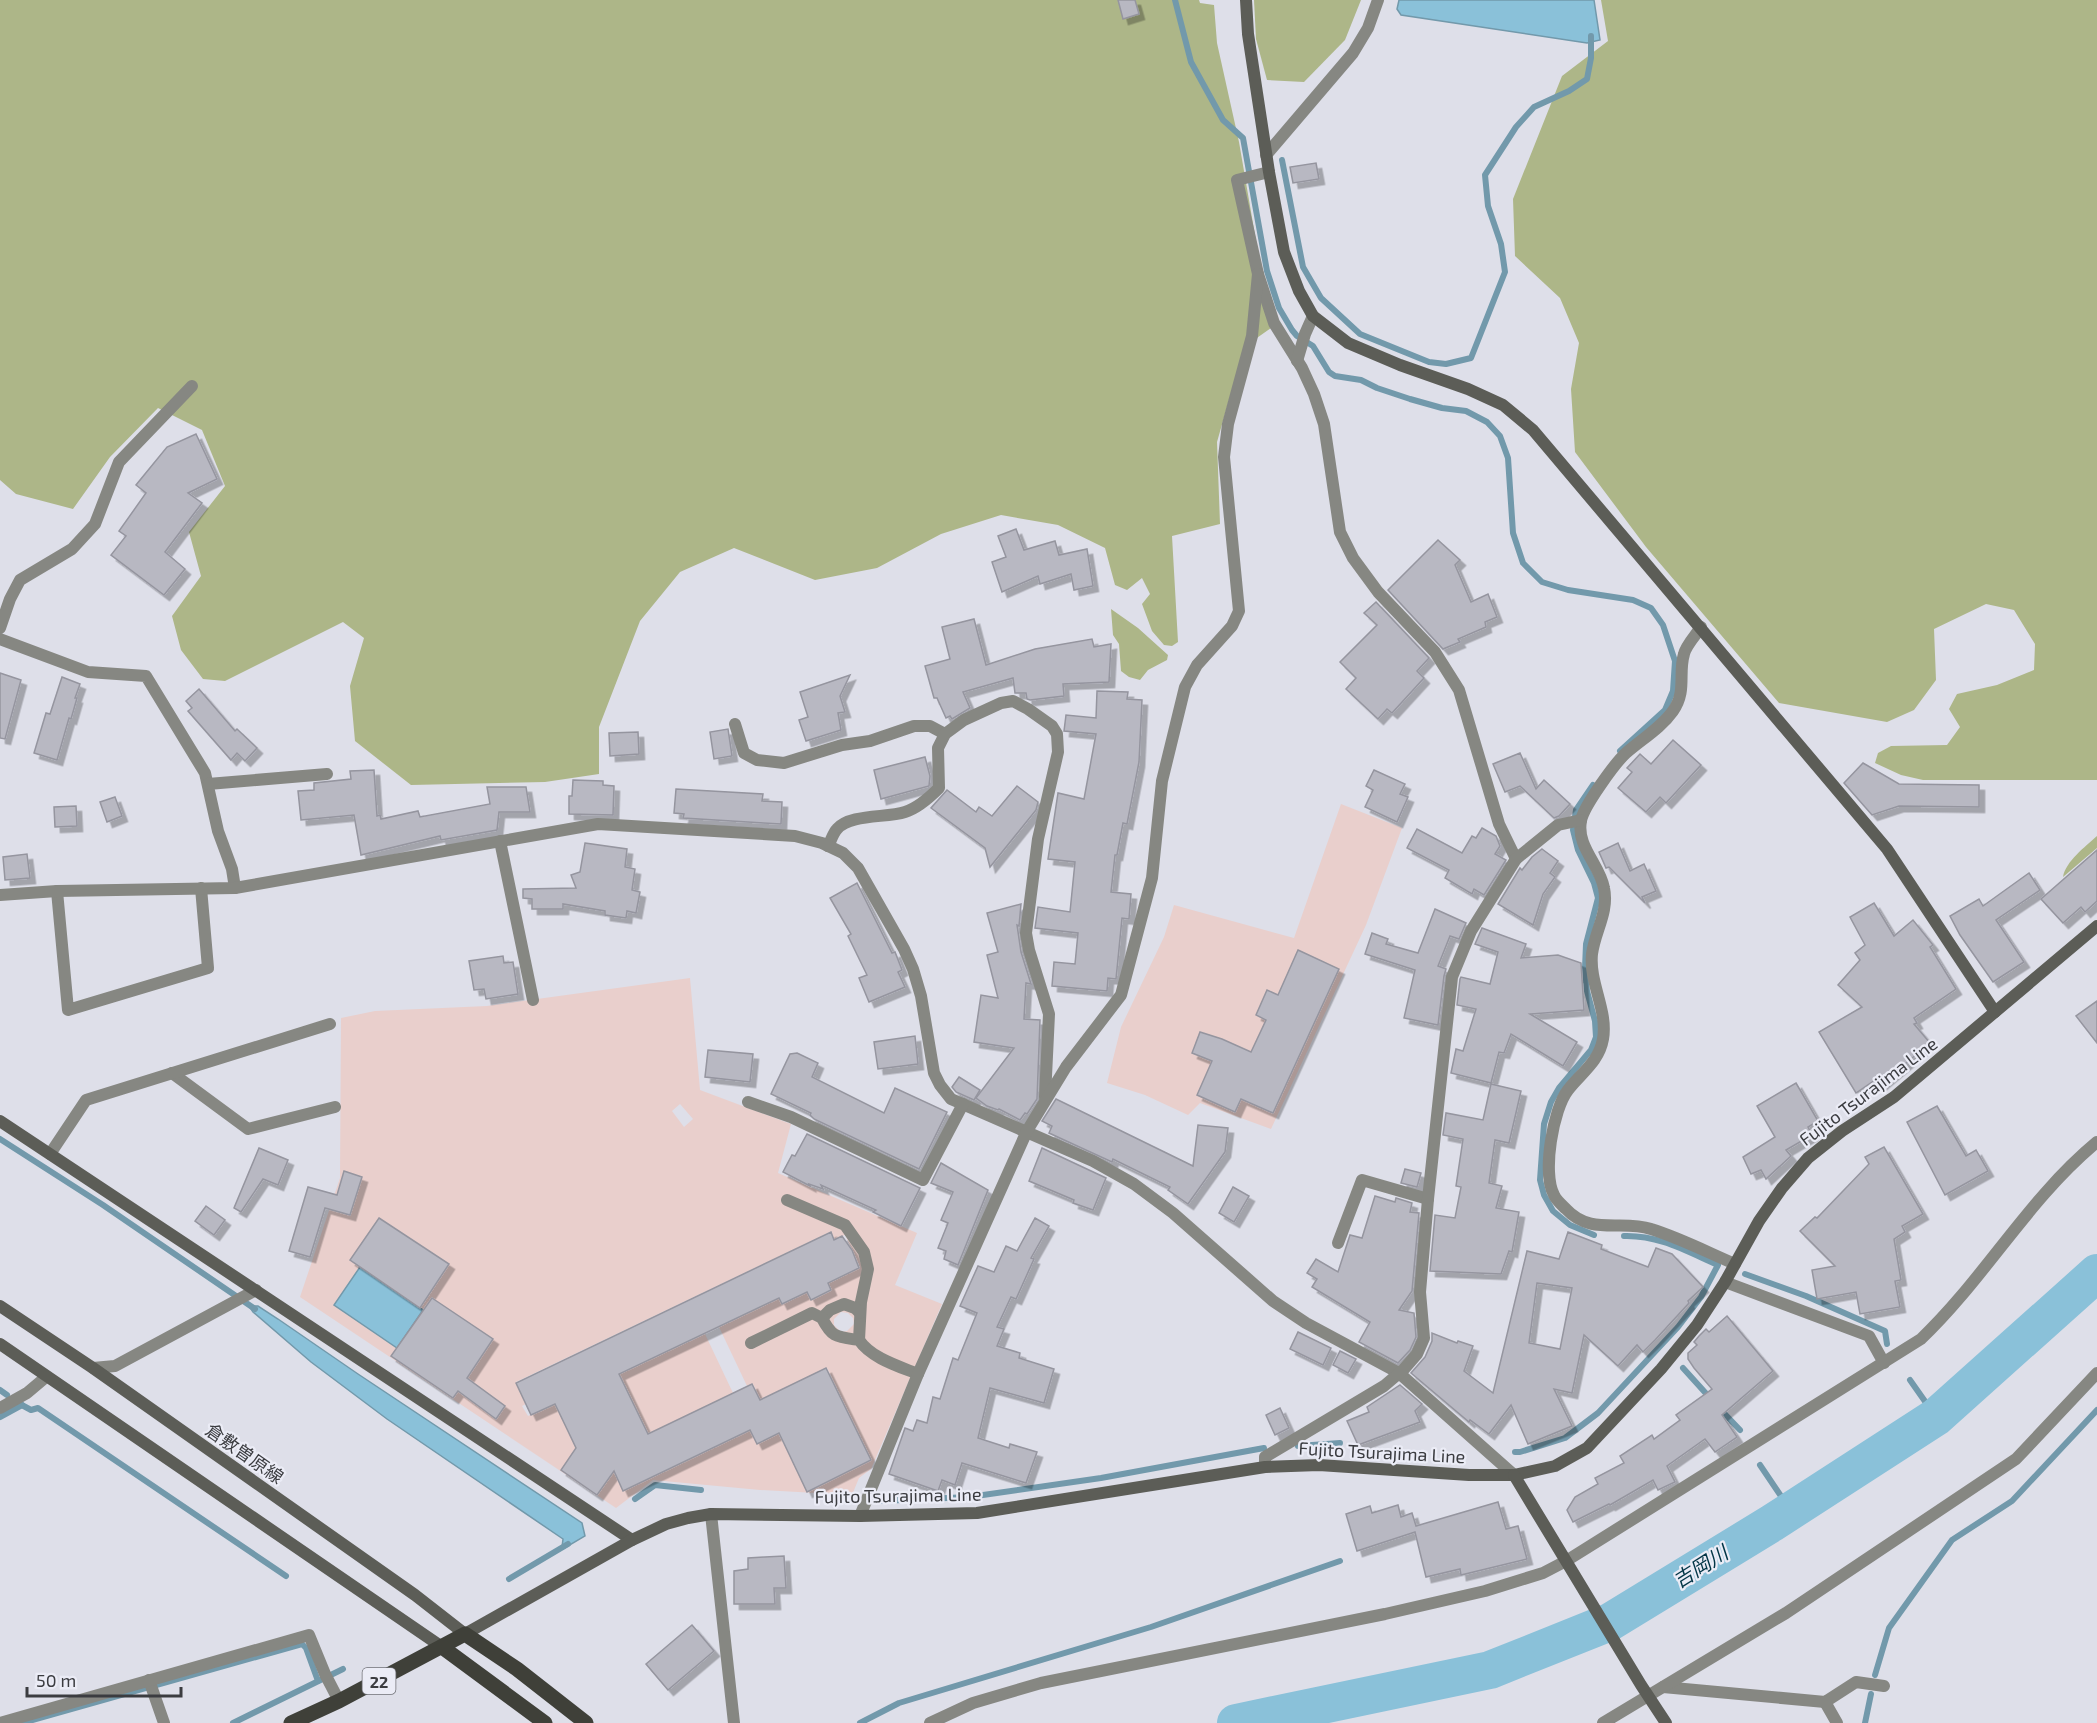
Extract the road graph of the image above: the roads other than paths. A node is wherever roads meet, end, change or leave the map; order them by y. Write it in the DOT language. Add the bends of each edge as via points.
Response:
graph roads {
  1 [pos="1246,0"];
  2 [pos="1378,0"];
  3 [pos="1266,155"];
  4 [pos="1256,175"];
  5 [pos="1258,274"];
  6 [pos="1313,316"];
  7 [pos="1297,360"];
  8 [pos="192,386"];
  9 [pos="1701,627"];
  10 [pos="0,628"];
  11 [pos="0,639"];
  12 [pos="735,724"];
  13 [pos="945,734"];
  14 [pos="327,774"];
  15 [pos="208,784"];
  16 [pos="1575,821"];
  17 [pos="500,841"];
  18 [pos="828,846"];
  19 [pos="1516,859"];
  20 [pos="201,888"];
  21 [pos="235,888"];
  22 [pos="57,891"];
  23 [pos="0,895"];
  24 [pos="2097,926"];
  25 [pos="533,1000"];
  26 [pos="1995,1012"];
  27 [pos="330,1024"];
  28 [pos="172,1073"];
  29 [pos="1045,1101"];
  30 [pos="748,1102"];
  31 [pos="963,1104"];
  32 [pos="335,1107"];
  33 [pos="0,1121"];
  34 [pos="1027,1131"];
  35 [pos="2097,1142"];
  36 [pos="50,1154"];
  37 [pos="1428,1199"];
  38 [pos="787,1200"];
  39 [pos="1338,1243"];
  40 [pos="1735,1264"];
  41 [pos="1725,1282"];
  42 [pos="246,1295"];
  43 [pos="0,1306"];
  44 [pos="860,1313"];
  45 [pos="822,1318"];
  46 [pos="859,1340"];
  47 [pos="751,1342"];
  48 [pos="0,1344"];
  49 [pos="1884,1363"];
  50 [pos="93,1368"];
  51 [pos="1399,1373"];
  52 [pos="2097,1373"];
  53 [pos="918,1374"];
  54 [pos="46,1377"];
  55 [pos="0,1408"];
  56 [pos="1265,1467"];
  57 [pos="1514,1475"];
  58 [pos="711,1514"];
  59 [pos="860,1516"];
  60 [pos="632,1540"];
  61 [pos="1568,1565"];
  62 [pos="465,1634"];
  63 [pos="442,1647"];
  64 [pos="151,1685"];
  65 [pos="1884,1686"];
  66 [pos="1663,1687"];
  67 [pos="1644,1690"];
  68 [pos="339,1701"];
  69 [pos="1825,1701"];
  70 [pos="0,1723"];
  71 [pos="164,1723"];
  72 [pos="291,1723"];
  73 [pos="545,1723"];
  74 [pos="586,1723"];
  75 [pos="734,1723"];
  76 [pos="930,1723"];
  77 [pos="1603,1723"];
  78 [pos="1666,1723"];
  79 [pos="1837,1723"];
  1 -- 3 [label="street"];
  2 -- 3 [label="street" via="1353,53"];
  3 -- 4 [label="street"];
  4 -- 5 [label="street" via="1238,180"];
  4 -- 6 [label="street" via="1299,291"];
  5 -- 7 [label="street" via="1274,323"];
  5 -- 29 [label="street" via="1252,336 1227,424 1224,457 1239,611 1185,687 1162,781 1152,878 1121,995"];
  6 -- 7 [label="street"];
  6 -- 9 [label="street" via="1348,343 1503,405 1533,430"];
  7 -- 19 [label="street" via="1324,424 1340,532 1359,567 1435,652 1459,690 1499,824"];
  8 -- 10 [label="street" via="119,462 95,524 72,549 20,580"];
  9 -- 16 [label="street" via="1684,653 1682,691 1675,708 1624,755"];
  9 -- 26 [label="street" via="1887,849"];
  11 -- 15 [label="street" via="88,672 146,676"];
  12 -- 13 [label="street" via="744,753 757,760 784,763 914,726 930,726"];
  13 -- 18 [label="street" via="938,748 939,788 931,797 904,812 848,821 837,829"];
  13 -- 29 [label="street" via="964,720 1013,701 1052,726 1057,734 1058,752 1038,839 1026,933 1048,1014"];
  14 -- 15 [label="street"];
  15 -- 21 [label="street"];
  16 -- 19 [label="street" via="1549,831"];
  16 -- 40 [label="street" via="1604,885 1606,901 1592,953 1593,978 1604,1021 1603,1040 1597,1057 1567,1091 1556,1113 1550,1181 1554,1196 1583,1222 1648,1227"];
  17 -- 18 [label="street" via="598,824 795,836"];
  17 -- 21 [label="street"];
  17 -- 25 [label="street"];
  18 -- 31 [label="street" via="858,868 904,949 921,996 934,1073 951,1099"];
  19 -- 37 [label="street" via="1471,931 1452,977"];
  20 -- 21 [label="street"];
  20 -- 22 [label="street"];
  20 -- 22 [label="street" via="208,968 68,1010"];
  22 -- 23 [label="street"];
  24 -- 26 [label="street, Fujito Tsurajima Line"];
  26 -- 40 [label="street, Fujito Tsurajima Line" via="1894,1097 1808,1158 1759,1221"];
  27 -- 28 [label="street"];
  28 -- 32 [label="street" via="248,1129"];
  28 -- 36 [label="street" via="86,1100"];
  29 -- 34 [label="street"];
  30 -- 31 [label="street" via="791,1116 923,1180"];
  31 -- 34 [label="street"];
  33 -- 36 [label="street"];
  34 -- 51 [label="street" via="1134,1184 1273,1301"];
  34 -- 53 [label="street"];
  35 -- 49 [label="street" via="2032,1207 1936,1325 1921,1340"];
  36 -- 42 [label="street"];
  37 -- 39 [label="street" via="1362,1180"];
  37 -- 51 [label="street" via="1420,1292 1424,1338 1417,1354"];
  38 -- 44 [label="street" via="845,1225 864,1252 868,1269"];
  40 -- 41 [label="street, Fujito Tsurajima Line"];
  41 -- 49 [label="street" via="1869,1336"];
  41 -- 57 [label="street, Fujito Tsurajima Line" via="1683,1343 1587,1448 1555,1466"];
  42 -- 50 [label="street" via="115,1366"];
  42 -- 60 [label="street"];
  43 -- 50 [label="street, 倉敷曽原線"];
  44 -- 45 [label="street" via="844,1304"];
  44 -- 46 [label="street"];
  45 -- 46 [label="street" via="828,1331"];
  45 -- 47 [label="street" via="812,1313"];
  46 -- 53 [label="street" via="873,1354"];
  48 -- 54 [label="street"];
  49 -- 61 [label="street"];
  50 -- 62 [label="street, 倉敷曽原線"];
  51 -- 56 [label="street" via="1384,1386 1265,1457"];
  51 -- 57 [label="street"];
  52 -- 66 [label="street" via="2016,1459 1786,1613"];
  53 -- 59 [label="street"];
  54 -- 55 [label="street" via="27,1394"];
  54 -- 63 [label="street"];
  56 -- 57 [label="street, Fujito Tsurajima Line" via="1319,1465"];
  56 -- 59 [label="street, Fujito Tsurajima Line" via="977,1513"];
  57 -- 61 [label="street"];
  58 -- 59 [label="street, Fujito Tsurajima Line"];
  58 -- 60 [label="street, Fujito Tsurajima Line" via="666,1524"];
  58 -- 75 [label="street"];
  60 -- 62 [label="street, Fujito Tsurajima Line"];
  61 -- 67 [label="street"];
  61 -- 76 [label="street" via="1485,1591 1385,1614 1041,1683 973,1703"];
  62 -- 63 [label="main road, 22"];
  62 -- 74 [label="main road"];
  63 -- 68 [label="main road, 22"];
  63 -- 73 [label="main road"];
  64 -- 68 [label="street" via="309,1635"];
  64 -- 70 [label="street"];
  64 -- 71 [label="street"];
  65 -- 69 [label="street" via="1856,1682"];
  66 -- 67 [label="street"];
  66 -- 69 [label="street"];
  67 -- 77 [label="street"];
  67 -- 78 [label="street"];
  68 -- 72 [label="main road, 22"];
  69 -- 79 [label="street"];
}
